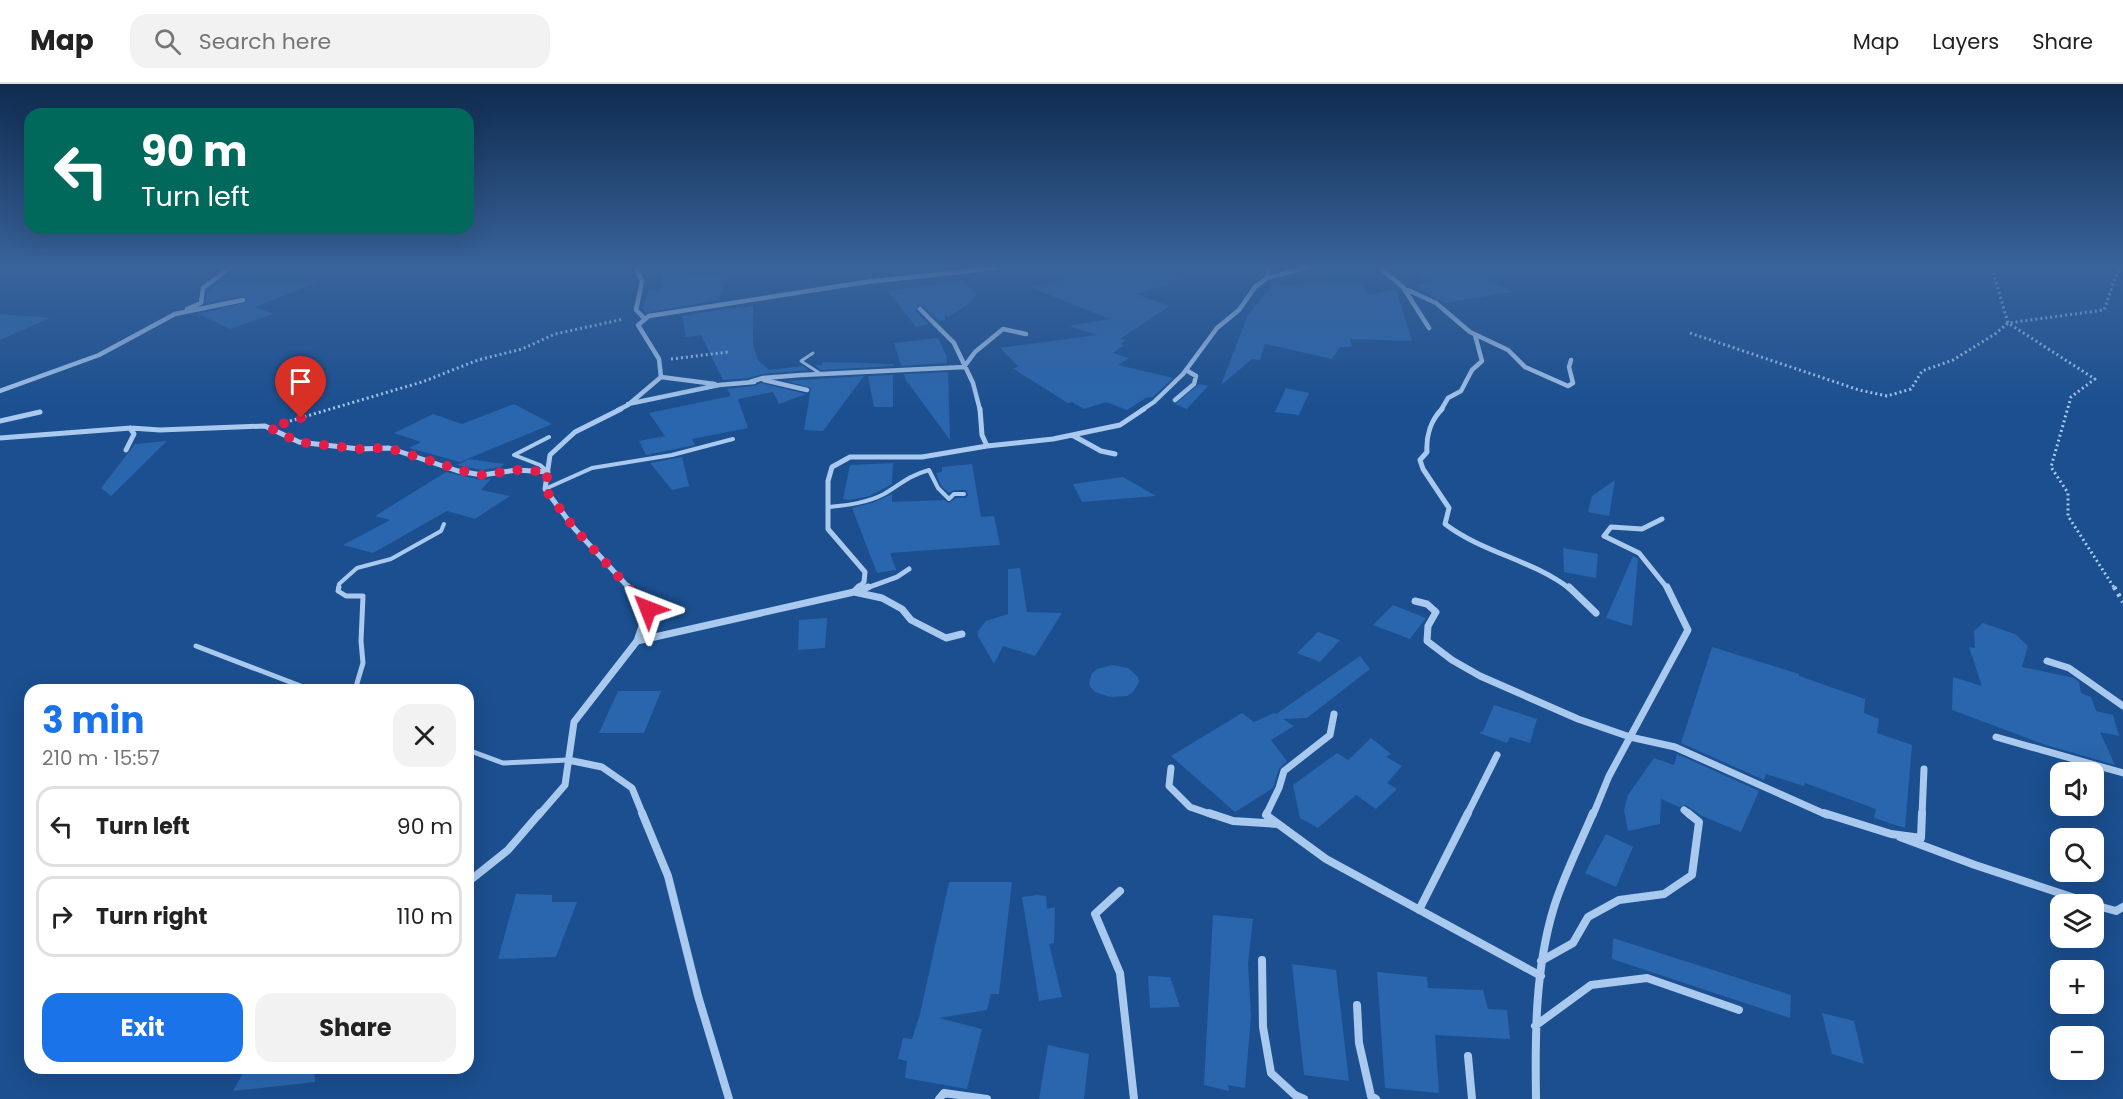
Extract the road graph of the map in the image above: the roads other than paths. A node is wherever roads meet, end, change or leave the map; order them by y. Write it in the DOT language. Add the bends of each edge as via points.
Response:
graph roads {
  1 [pos="172,315"];
  2 [pos="641,315"];
  3 [pos="653,315"];
  4 [pos="926,315"];
  5 [pos="1232,315"];
  6 [pos="1422,315"];
  7 [pos="1451,315"];
  8 [pos="644,318"];
  9 [pos="1429,328"];
  10 [pos="1026,334"];
  11 [pos="1475,335"];
  12 [pos="813,353"];
  13 [pos="1571,360"];
  14 [pos="964,367"];
  15 [pos="1186,370"];
  16 [pos="821,374"];
  17 [pos="661,377"];
  18 [pos="750,382"];
  19 [pos="719,385"];
  20 [pos="807,390"];
  21 [pos="0,391"];
  22 [pos="1175,400"];
  23 [pos="628,405"];
  24 [pos="40,412"];
  25 [pos="0,421"];
  26 [pos="130,428"];
  27 [pos="1072,435"];
  28 [pos="549,437"];
  29 [pos="1,439"];
  30 [pos="733,439"];
  31 [pos="987,446"];
  32 [pos="126,450"];
  33 [pos="1115,454"];
  34 [pos="548,472"];
  35 [pos="545,489"];
  36 [pos="964,494"];
  37 [pos="829,507"];
  38 [pos="1662,519"];
  39 [pos="444,524"];
  40 [pos="909,569"];
  41 [pos="854,592"];
  42 [pos="1415,601"];
  43 [pos="1596,613"];
  44 [pos="962,634"];
  45 [pos="637,641"];
  46 [pos="196,646"];
  47 [pos="2047,661"];
  48 [pos="295,684"];
  49 [pos="357,684"];
  50 [pos="2123,706"];
  51 [pos="1334,714"];
  52 [pos="1630,737"];
  53 [pos="1996,737"];
  54 [pos="474,752"];
  55 [pos="1497,755"];
  56 [pos="568,760"];
  57 [pos="1171,768"];
  58 [pos="1924,769"];
  59 [pos="2123,773"];
  60 [pos="1684,810"];
  61 [pos="1279,824"];
  62 [pos="1891,834"];
  63 [pos="474,877"];
  64 [pos="1120,891"];
  65 [pos="2060,894"];
  66 [pos="2104,908"];
  67 [pos="2123,908"];
  68 [pos="1419,910"];
  69 [pos="1262,960"];
  70 [pos="1541,961"];
  71 [pos="1541,976"];
  72 [pos="1357,1005"];
  73 [pos="1739,1010"];
  74 [pos="1535,1026"];
  75 [pos="1467,1056"];
  76 [pos="729,1099"];
  77 [pos="939,1099"];
  78 [pos="987,1099"];
  79 [pos="1134,1099"];
  80 [pos="1304,1099"];
  81 [pos="1376,1099"];
  82 [pos="1472,1099"];
  83 [pos="1536,1099"];
  1 -- 21 [label="street" via="99,355"];
  2 -- 8 [label="street"];
  3 -- 17 [label="street" via="638,326 659,359"];
  4 -- 14 [label="street" via="954,343"];
  5 -- 15 [label="street" via="1217,328"];
  6 -- 9 [label="street"];
  7 -- 11 [label="street"];
  10 -- 14 [label="street" via="1003,329 975,352"];
  11 -- 13 [label="street" via="1508,350 1509,355 1535,372 1568,386 1573,383"];
  11 -- 43 [label="street" via="1482,361 1472,370 1461,391 1448,398 1436,415 1426,439 1427,452 1420,460 1449,508 1445,524 1457,535 1563,583"];
  12 -- 16 [label="lane" via="801,361"];
  14 -- 16 [label="street"];
  14 -- 31 [label="street" via="979,403"];
  15 -- 22 [label="street" via="1196,376 1194,384"];
  15 -- 27 [label="street" via="1154,402 1119,424"];
  16 -- 18 [label="street"];
  17 -- 19 [label="street"];
  17 -- 23 [label="street"];
  18 -- 19 [label="street"];
  18 -- 20 [label="street" via="764,380"];
  19 -- 23 [label="street"];
  23 -- 34 [label="street" via="575,432 550,455"];
  24 -- 25 [label="street"];
  26 -- 29 [label="street"];
  26 -- 32 [label="street" via="134,434"];
  26 -- 34 [label="street" via="265,426 298,442 388,448 482,475 517,470"];
  27 -- 31 [label="street"];
  27 -- 33 [label="street"];
  28 -- 34 [label="lane" via="514,455"];
  30 -- 35 [label="lane" via="672,455 592,468"];
  31 -- 37 [label="street" via="922,456 850,457 832,467"];
  34 -- 35 [label="street"];
  35 -- 45 [label="street" via="574,528 648,609"];
  36 -- 37 [label="lane" via="949,498 938,488 929,470 911,475 883,494 860,503"];
  37 -- 41 [label="street" via="828,529 865,572 864,582"];
  38 -- 52 [label="street" via="1642,529 1611,527 1604,536 1639,553 1671,592 1688,630"];
  39 -- 49 [label="lane" via="441,531 391,559 357,568 339,584 338,591 346,596 363,596 363,663"];
  40 -- 41 [label="street"];
  41 -- 44 [label="street" via="882,598 902,609 911,620 946,638"];
  41 -- 45 [label="street"];
  42 -- 52 [label="street" via="1436,612 1428,626 1427,641 1452,660 1578,719"];
  45 -- 56 [label="street" via="574,722"];
  46 -- 48 [label="lane"];
  47 -- 50 [label="street" via="2069,668"];
  51 -- 61 [label="street" via="1330,735 1284,771 1266,815"];
  52 -- 62 [label="street" via="1675,747 1830,816"];
  52 -- 70 [label="street" via="1609,776 1554,906"];
  53 -- 59 [label="street"];
  54 -- 56 [label="lane" via="503,763"];
  55 -- 68 [label="street"];
  56 -- 63 [label="street" via="565,785 508,850"];
  56 -- 76 [label="street" via="602,767 632,788 668,876"];
  57 -- 61 [label="street" via="1169,786 1190,807 1233,820"];
  58 -- 62 [label="street" via="1921,837"];
  60 -- 70 [label="street" via="1699,822 1692,874 1664,894 1620,900 1588,917 1573,943"];
  61 -- 68 [label="street" via="1326,859"];
  62 -- 65 [label="street"];
  64 -- 79 [label="street" via="1095,914 1120,973"];
  66 -- 67 [label="street" via="2116,911"];
  68 -- 71 [label="street"];
  69 -- 80 [label="street" via="1263,1027 1270,1073"];
  70 -- 71 [label="street"];
  71 -- 74 [label="street"];
  72 -- 81 [label="street" via="1359,1043 1371,1096"];
  73 -- 74 [label="street" via="1647,978 1591,985"];
  74 -- 83 [label="street"];
  75 -- 82 [label="street"];
  77 -- 78 [label="street" via="944,1093"];
}
